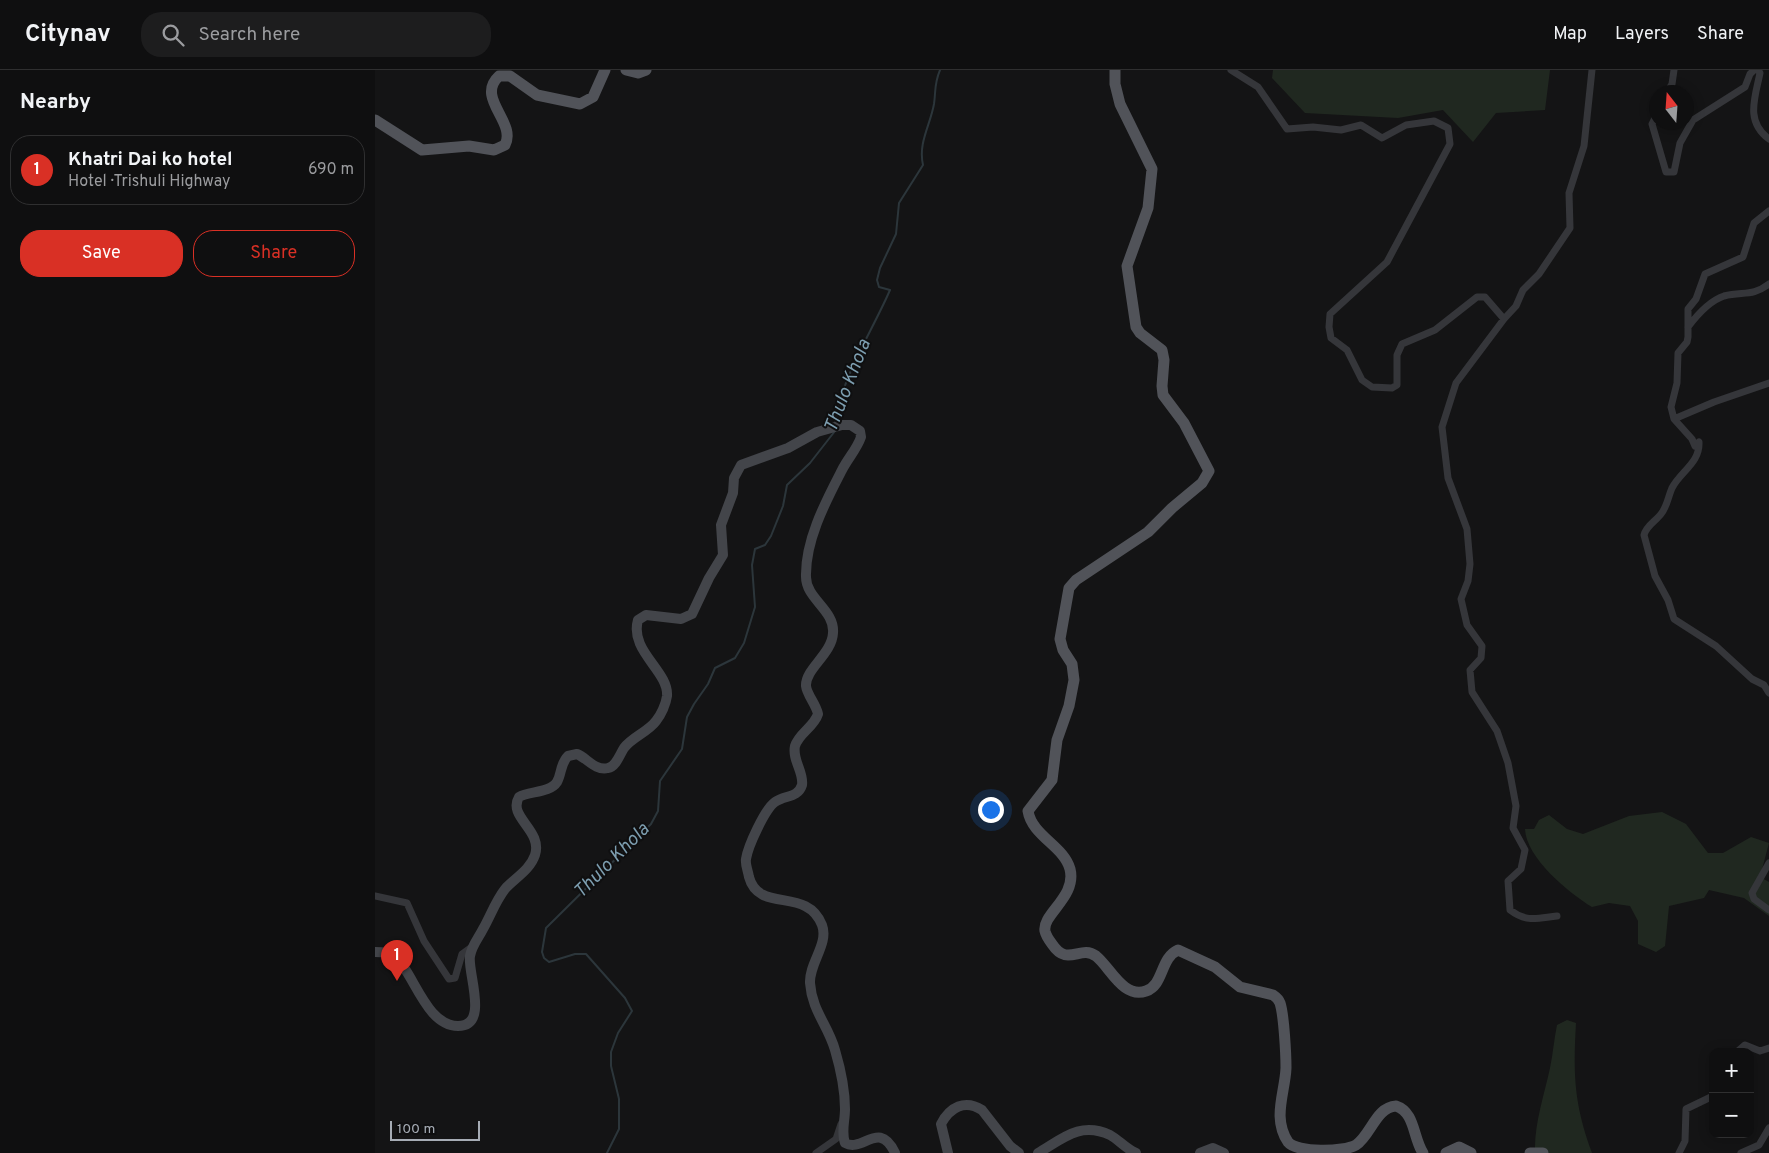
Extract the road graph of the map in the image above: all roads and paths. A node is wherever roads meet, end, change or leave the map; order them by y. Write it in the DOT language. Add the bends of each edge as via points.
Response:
graph roads {
  1 [pos="605,70"];
  2 [pos="627,70"];
  3 [pos="646,70"];
  4 [pos="1115,70"];
  5 [pos="1231,70"];
  6 [pos="1592,70"];
  7 [pos="1674,70"];
  8 [pos="1756,70"];
  9 [pos="1671,85"];
  10 [pos="1694,119"];
  11 [pos="375,120"];
  12 [pos="1653,130"];
  13 [pos="1687,130"];
  14 [pos="1769,139"];
  15 [pos="1769,211"];
  16 [pos="1769,284"];
  17 [pos="1503,319"];
  18 [pos="1688,326"];
  19 [pos="1769,383"];
  20 [pos="1674,419"];
  21 [pos="1769,693"];
  22 [pos="1769,863"];
  23 [pos="375,896"];
  24 [pos="1769,910"];
  25 [pos="1557,916"];
  26 [pos="473,946"];
  27 [pos="375,952"];
  28 [pos="1742,1048"];
  29 [pos="1753,1048"];
  30 [pos="1754,1048"];
  31 [pos="1769,1048"];
  32 [pos="1709,1098"];
  33 [pos="845,1109"];
  34 [pos="1769,1128"];
  35 [pos="949,1151"];
  36 [pos="816,1153"];
  37 [pos="895,1153"];
  38 [pos="1019,1153"];
  39 [pos="1038,1153"];
  40 [pos="1135,1153"];
  41 [pos="1200,1153"];
  42 [pos="1224,1153"];
  43 [pos="1423,1153"];
  44 [pos="1445,1153"];
  45 [pos="1471,1153"];
  46 [pos="1530,1153"];
  47 [pos="1543,1153"];
  48 [pos="1679,1153"];
  49 [pos="1741,1153"];
  1 -- 11 [label="main road" via="593,97 580,104 537,95 510,76 499,76 493,85 491,98 508,132 505,145 498,150 469,146 421,150"];
  2 -- 3 [label="main road" via="638,73"];
  4 -- 43 [label="main road" via="1120,104 1152,169 1148,208 1127,266 1135,327 1162,350 1163,395 1184,423 1209,471 1202,482 1147,532 1076,580 1067,593 1060,639 1072,664 1074,680 1057,740 1052,780 1028,812 1035,826 1064,857 1070,870 1069,890 1046,924 1045,933 1059,953 1067,956 1094,954 1125,987 1133,991 1150,989 1166,960 1178,950 1217,968 1240,988 1273,995 1281,1005 1286,1062 1280,1117 1290,1144 1310,1152 1351,1147 1365,1136 1384,1110 1395,1106 1409,1116"];
  5 -- 17 [label="street" via="1258,87 1287,129 1341,130 1361,125 1382,138 1406,125 1434,121 1448,128 1450,144 1387,262 1331,314 1331,338 1347,350 1362,380 1371,387 1392,388 1397,385 1397,355 1402,344 1435,330 1477,297 1485,297"];
  6 -- 17 [label="street" via="1584,146 1569,192 1570,228 1539,274 1523,290 1516,306"];
  7 -- 9 [label="street"];
  8 -- 10 [label="street" via="1745,87"];
  8 -- 14 [label="street" via="1761,73 1752,110 1755,122"];
  12 -- 13 [label="street" via="1666,172 1674,172 1680,143"];
  15 -- 18 [label="street" via="1753,223 1743,257 1705,274 1696,300 1688,309"];
  16 -- 18 [label="street" via="1751,294 1721,298"];
  17 -- 25 [label="street" via="1456,383 1442,427 1448,478 1467,529 1470,564 1461,598 1467,625 1482,646 1481,658 1470,670 1472,692 1497,731 1509,763 1517,806 1513,828 1525,850 1521,869 1509,881 1510,910 1518,917 1530,920"];
  18 -- 20 [label="street" via="1687,342 1678,353 1677,383 1671,407"];
  19 -- 20 [label="street"];
  20 -- 21 [label="street" via="1693,439 1695,446 1699,442 1699,447 1694,462 1673,487 1663,512 1644,532 1655,576 1674,619 1716,646 1764,685"];
  22 -- 24 [label="street" via="1752,893 1754,899"];
  23 -- 26 [label="street" via="407,903 425,941 449,979 455,978 462,954"];
  26 -- 27 [label="street" via="469,966 476,994 475,1010 466,1024 458,1026 447,1024 428,1007 393,955"];
  26 -- 33 [label="street" via="506,888 524,872 535,855 535,836 515,804 519,797 550,788 557,782 561,765 568,756 577,754 596,767 607,769 625,746 657,720 667,696 665,684 639,641 638,620 646,615 681,619 692,614 723,555 721,524 733,493 737,469 805,437 835,427 856,427 861,437 818,522 807,562 807,587 826,611 833,630 832,643 806,683 818,714 795,749 803,780 800,791 776,801 767,810 746,860 750,881 758,894 800,903 815,914 823,927 823,940 810,972 811,989 816,1012 835,1048"];
  28 -- 29 [label="street" via="1745,1045"];
  30 -- 31 [label="street" via="1761,1051"];
  32 -- 48 [label="street" via="1686,1109 1685,1141"];
  33 -- 36 [label="street" via="836,1139"];
  33 -- 37 [label="street" via="843,1134 847,1146 861,1146 883,1138"];
  34 -- 49 [label="street" via="1759,1145"];
  35 -- 38 [label="street" via="941,1124 957,1106 963,1104 982,1110"];
  39 -- 40 [label="street" via="1077,1130 1111,1136"];
  41 -- 42 [label="street" via="1213,1148"];
  44 -- 45 [label="main road" via="1459,1148"];
  46 -- 47 [label="main road"];
}
